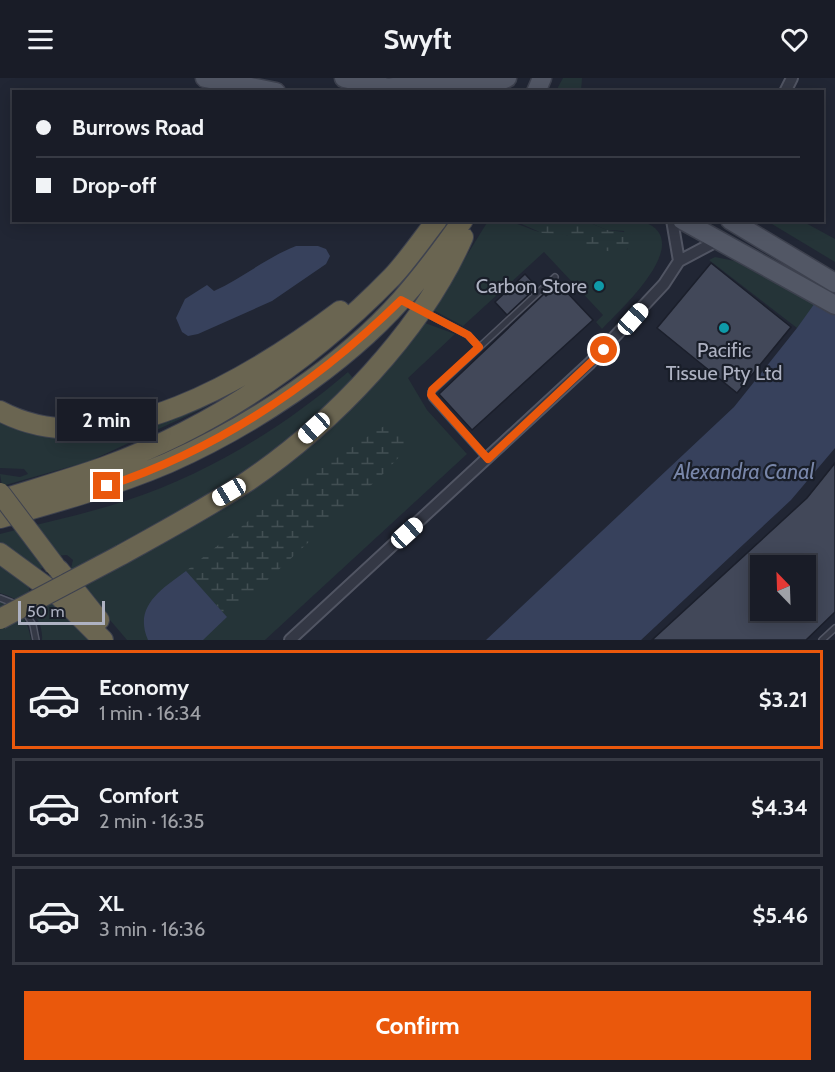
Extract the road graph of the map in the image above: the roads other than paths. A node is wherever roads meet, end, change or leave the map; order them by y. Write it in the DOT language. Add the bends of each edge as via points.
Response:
graph roads {
  1 [pos="205,78"];
  2 [pos="344,78"];
  3 [pos="509,78"];
  4 [pos="385,85"];
  5 [pos="266,90"];
  6 [pos="426,222"];
  7 [pos="435,222"];
  8 [pos="461,222"];
  9 [pos="469,222"];
  10 [pos="672,222"];
  11 [pos="686,222"];
  12 [pos="705,222"];
  13 [pos="733,222"];
  14 [pos="724,241"];
  15 [pos="679,261"];
  16 [pos="555,277"];
  17 [pos="828,279"];
  18 [pos="401,300"];
  19 [pos="835,304"];
  20 [pos="420,311"];
  21 [pos="479,347"];
  22 [pos="0,411"];
  23 [pos="488,459"];
  24 [pos="0,493"];
  25 [pos="0,500"];
  26 [pos="0,518"];
  27 [pos="0,553"];
  28 [pos="0,598"];
  29 [pos="0,619"];
  30 [pos="835,628"];
  31 [pos="36,640"];
  32 [pos="103,640"];
  33 [pos="115,640"];
  34 [pos="290,640"];
  35 [pos="822,640"];
  1 -- 5 [label="main road"];
  2 -- 4 [label="main road"];
  3 -- 4 [label="main road" via="497,82"];
  6 -- 22 [label="highway" via="384,276 344,309 308,336 221,387 144,417 88,429 37,426"];
  7 -- 25 [label="highway" via="393,276 336,331 283,374 160,443 105,467"];
  8 -- 18 [label="highway"];
  9 -- 20 [label="highway" via="458,249"];
  10 -- 15 [label="street"];
  11 -- 14 [label="main road"];
  12 -- 14 [label="main road"];
  13 -- 17 [label="main road"];
  14 -- 15 [label="street"];
  14 -- 19 [label="main road"];
  15 -- 23 [label="street" via="664,284 617,336"];
  16 -- 21 [label="lane"];
  18 -- 20 [label="lane"];
  18 -- 26 [label="highway" via="303,385 223,435 123,481"];
  20 -- 21 [label="lane" via="468,335"];
  20 -- 29 [label="highway, bridge" via="360,386 248,481"];
  21 -- 23 [label="lane" via="431,395"];
  23 -- 34 [label="street"];
  24 -- 33 [label="highway, bridge"];
  27 -- 32 [label="highway" via="41,581"];
  28 -- 31 [label="lane" via="21,607 33,625"];
  30 -- 35 [label="lane"];
}
